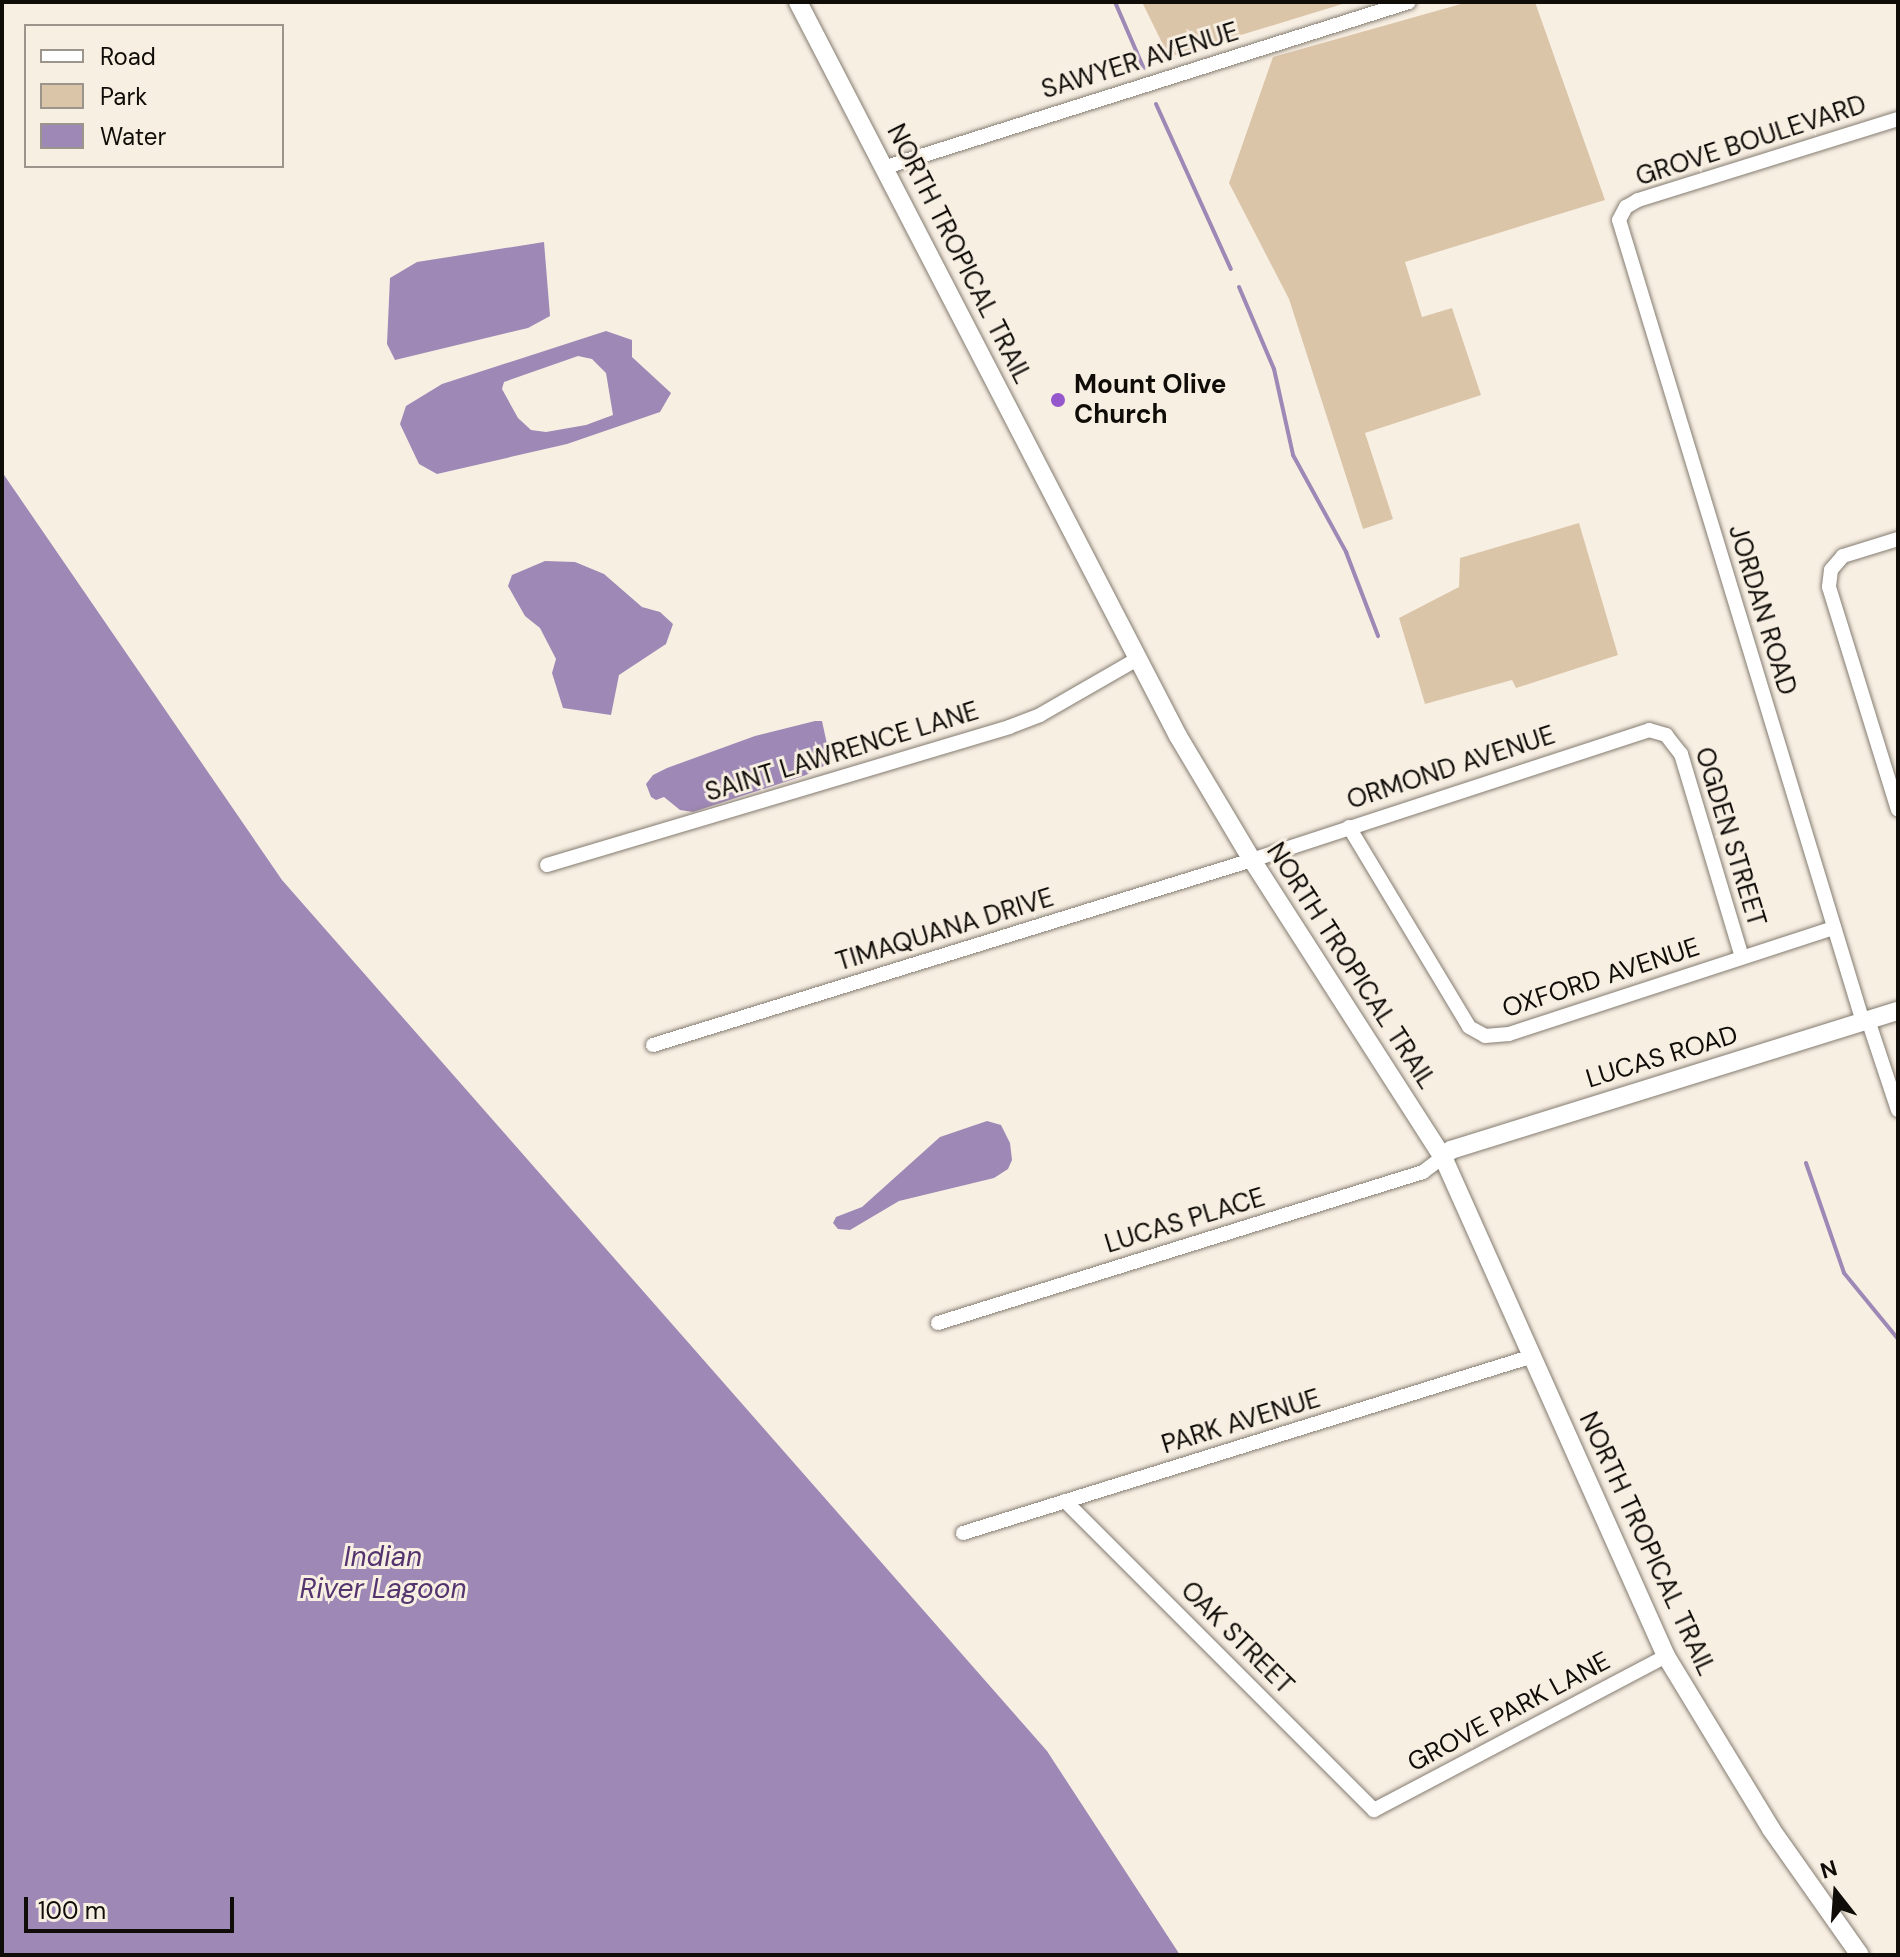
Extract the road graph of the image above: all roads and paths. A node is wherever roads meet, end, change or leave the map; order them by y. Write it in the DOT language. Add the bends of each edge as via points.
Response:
graph roads {
  1 [pos="798,2"];
  2 [pos="1409,2"];
  3 [pos="1898,119"];
  4 [pos="886,167"];
  5 [pos="1622,212"];
  6 [pos="1898,539"];
  7 [pos="1139,658"];
  8 [pos="1666,735"];
  9 [pos="1898,810"];
  10 [pos="1349,827"];
  11 [pos="1252,860"];
  12 [pos="547,865"];
  13 [pos="1834,928"];
  14 [pos="1742,957"];
  15 [pos="1898,1011"];
  16 [pos="1865,1021"];
  17 [pos="653,1045"];
  18 [pos="1898,1110"];
  19 [pos="1443,1157"];
  20 [pos="938,1323"];
  21 [pos="1533,1356"];
  22 [pos="1065,1501"];
  23 [pos="963,1533"];
  24 [pos="1666,1656"];
  25 [pos="1374,1810"];
  26 [pos="1860,1955"];
  1 -- 4 [label="street, NORTH TROPICAL TRAIL"];
  2 -- 4 [label="street, SAWYER AVENUE"];
  3 -- 5 [label="street, GROVE BOULEVARD" via="1638,200"];
  4 -- 7 [label="street, NORTH TROPICAL TRAIL"];
  5 -- 13 [label="street, JORDAN ROAD" via="1622,236"];
  6 -- 9 [label="street" via="1843,556 1831,570 1829,587"];
  7 -- 11 [label="street, NORTH TROPICAL TRAIL" via="1178,736"];
  7 -- 12 [label="street, SAINT LAWRENCE LANE" via="1009,727"];
  8 -- 10 [label="street, ORMOND AVENUE" via="1649,730 1633,734"];
  8 -- 14 [label="street, OGDEN STREET" via="1681,754"];
  10 -- 11 [label="street, ORMOND AVENUE"];
  10 -- 14 [label="street, OXFORD AVENUE" via="1469,1027 1485,1036 1509,1034"];
  11 -- 17 [label="street, TIMAQUANA DRIVE"];
  11 -- 19 [label="street, NORTH TROPICAL TRAIL"];
  13 -- 14 [label="street, OXFORD AVENUE"];
  13 -- 16 [label="street, JORDAN ROAD"];
  15 -- 16 [label="street, LUCAS ROAD"];
  16 -- 18 [label="street, JORDAN ROAD"];
  16 -- 19 [label="street, LUCAS ROAD" via="1451,1150"];
  19 -- 20 [label="street, LUCAS PLACE" via="1423,1172"];
  19 -- 21 [label="street, NORTH TROPICAL TRAIL"];
  21 -- 22 [label="street, PARK AVENUE"];
  21 -- 24 [label="street, NORTH TROPICAL TRAIL"];
  22 -- 23 [label="street, PARK AVENUE"];
  22 -- 25 [label="street, OAK STREET"];
  24 -- 25 [label="street, GROVE PARK LANE"];
  24 -- 26 [label="street, NORTH TROPICAL TRAIL" via="1771,1829"];
}
